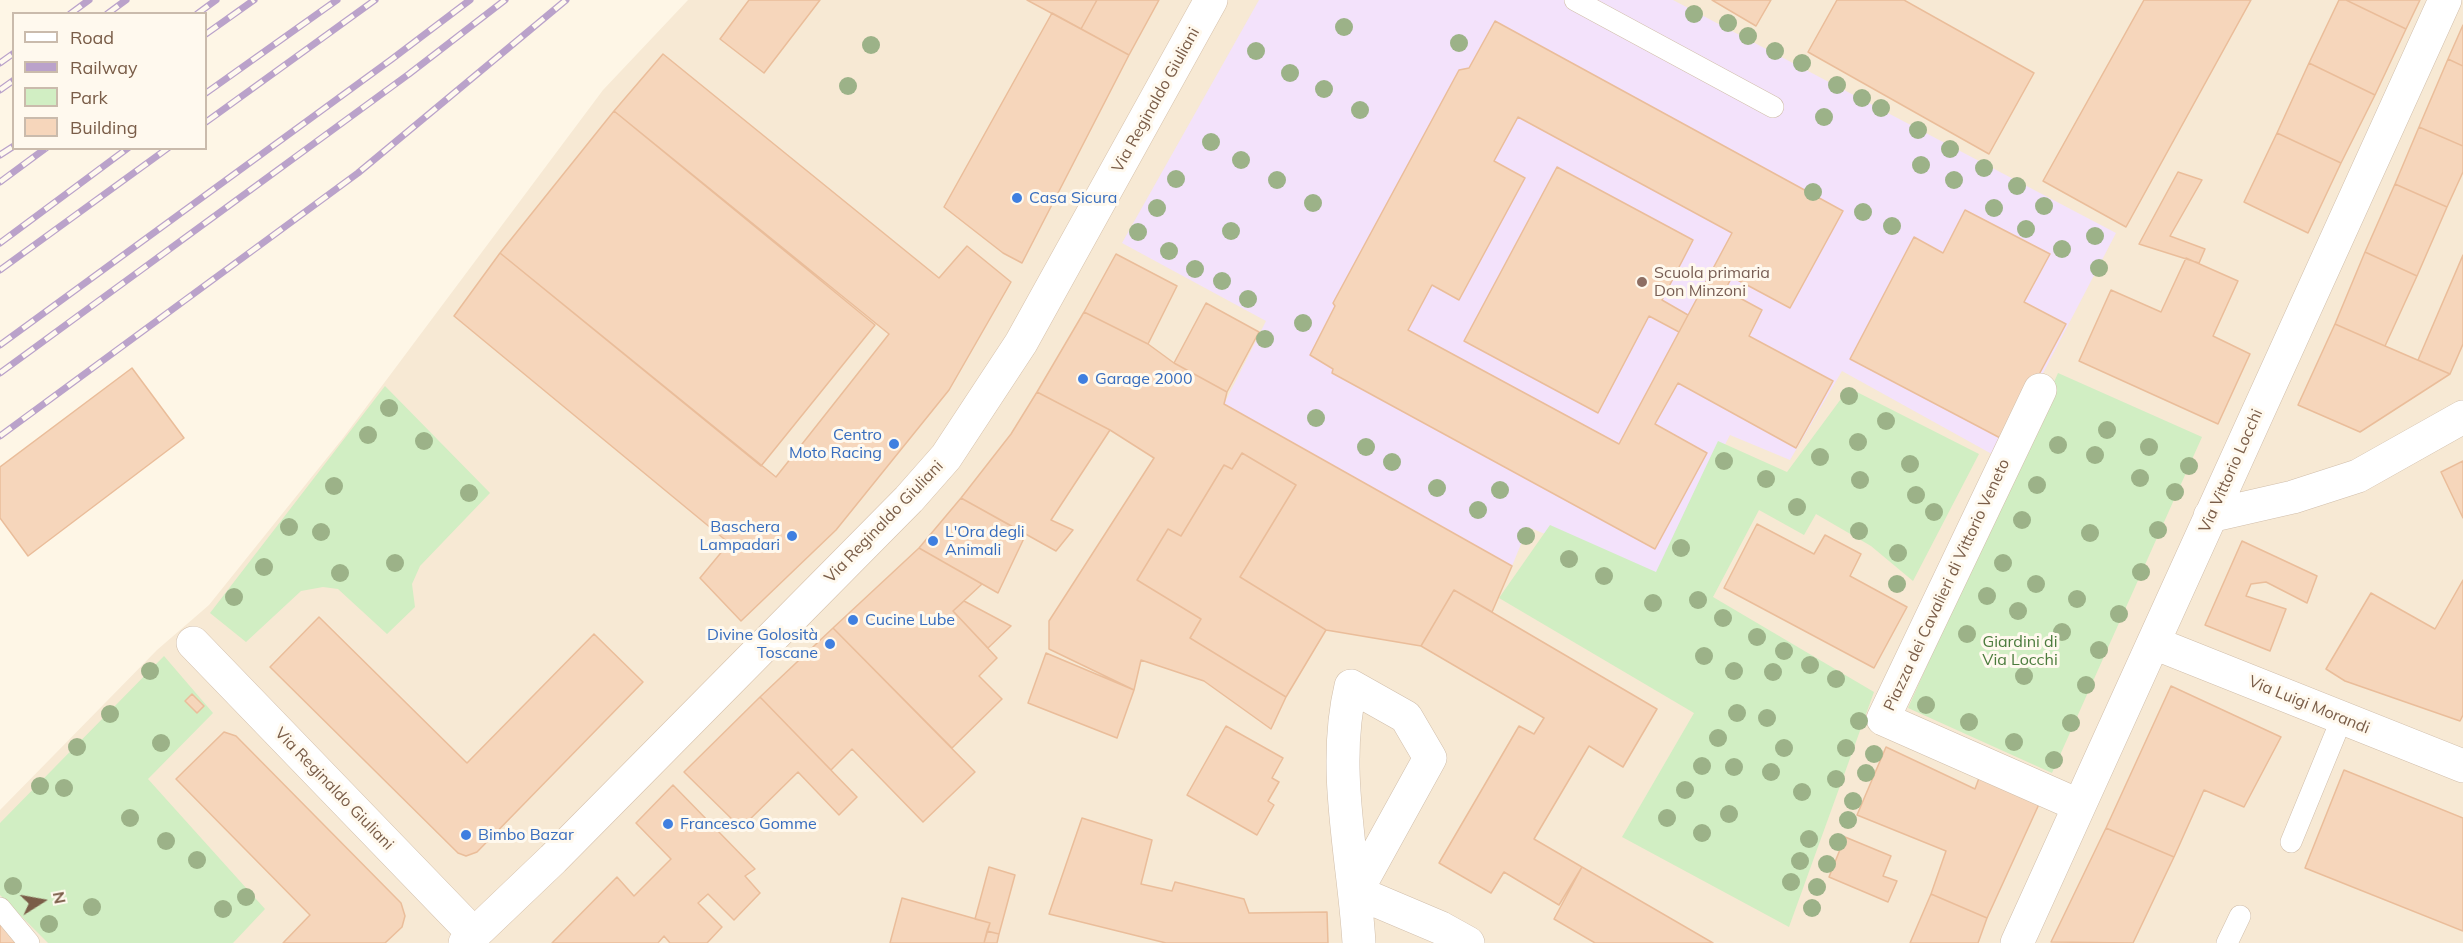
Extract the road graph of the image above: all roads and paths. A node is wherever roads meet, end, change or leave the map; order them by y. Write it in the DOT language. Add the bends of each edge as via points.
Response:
graph roads {
  1 [pos="1211,0"];
  2 [pos="1575,0"];
  3 [pos="2445,0"];
  4 [pos="1773,107"];
  5 [pos="2040,390"];
  6 [pos="2463,417"];
  7 [pos="2210,516"];
  8 [pos="193,643"];
  9 [pos="2154,643"];
  10 [pos="2342,718"];
  11 [pos="2463,766"];
  12 [pos="2078,805"];
  13 [pos="2291,842"];
  14 [pos="1356,892"];
  15 [pos="0,908"];
  16 [pos="2240,916"];
  17 [pos="469,939"];
  18 [pos="29,943"];
  19 [pos="1359,943"];
  20 [pos="1468,943"];
  21 [pos="2017,943"];
  22 [pos="2227,943"];
  1 -- 17 [label="street, Via Reginaldo Giuliani" via="1021,343 946,457 553,859"];
  2 -- 4 [label="lane"];
  3 -- 7 [label="street, Via Vittorio Locchi"];
  5 -- 12 [label="street, Piazza dei Cavalieri di Vittorio Veneto" via="1883,719"];
  6 -- 7 [label="street" via="2358,476 2293,497"];
  7 -- 9 [label="street, Via Vittorio Locchi"];
  8 -- 17 [label="street, Via Reginaldo Giuliani"];
  9 -- 10 [label="street, Via Luigi Morandi"];
  9 -- 12 [label="street, Via Vittorio Locchi"];
  10 -- 11 [label="street, Via Luigi Morandi"];
  10 -- 13 [label="lane"];
  12 -- 21 [label="street, Via Vittorio Locchi"];
  14 -- 14 [label="street" via="1431,758 1406,717 1351,686 1343,718 1342,772"];
  14 -- 19 [label="street"];
  14 -- 20 [label="street"];
  15 -- 18 [label="lane"];
  16 -- 22 [label="lane"];
}
